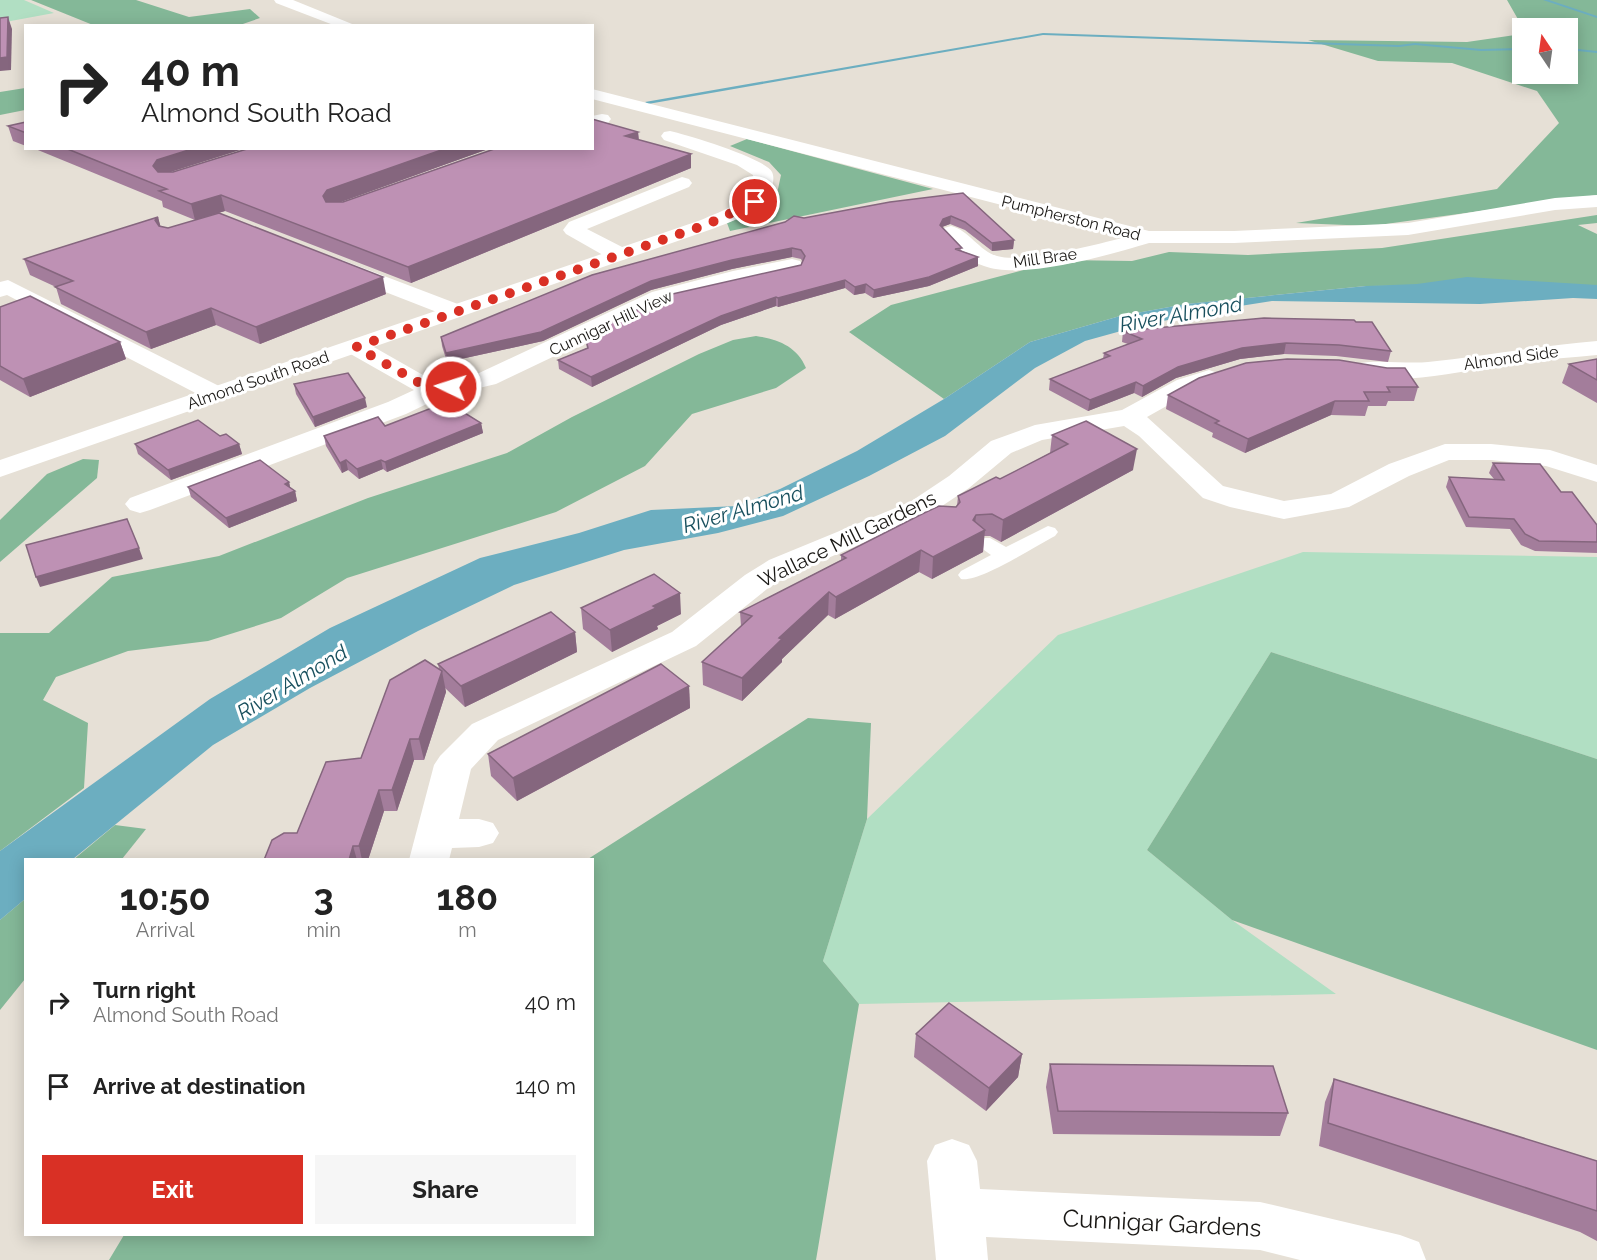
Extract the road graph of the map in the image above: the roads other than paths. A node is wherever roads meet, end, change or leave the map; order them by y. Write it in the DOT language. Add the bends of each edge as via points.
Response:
graph roads {
  1 [pos="281,0"];
  2 [pos="345,24"];
  3 [pos="594,95"];
  4 [pos="654,132"];
  5 [pos="673,190"];
  6 [pos="1597,201"];
  7 [pos="951,232"];
  8 [pos="1149,237"];
  9 [pos="618,254"];
  10 [pos="319,258"];
  11 [pos="792,266"];
  12 [pos="3,287"];
  13 [pos="454,311"];
  14 [pos="356,347"];
  15 [pos="1597,348"];
  16 [pos="1336,365"];
  17 [pos="1229,371"];
  18 [pos="434,391"];
  19 [pos="216,394"];
  20 [pos="1129,417"];
  21 [pos="0,469"];
  22 [pos="1597,474"];
  23 [pos="140,504"];
  24 [pos="1048,532"];
  25 [pos="982,542"];
  26 [pos="1006,555"];
  27 [pos="968,575"];
  28 [pos="479,833"];
  29 [pos="433,847"];
  30 [pos="952,1161"];
  31 [pos="960,1236"];
  32 [pos="1400,1260"];
  1 -- 2 [label="street"];
  3 -- 8 [label="street, Pumpherston Road"];
  4 -- 9 [label="street, Almond South Road" via="744,160 763,173 764,183 755,202 708,224"];
  5 -- 9 [label="street" via="573,230"];
  6 -- 8 [label="street, Pumpherston Road" via="1555,204 1408,229"];
  7 -- 8 [label="street, Mill Brae" via="978,255 995,263 1033,261"];
  9 -- 13 [label="street, Almond South Road"];
  10 -- 13 [label="street"];
  11 -- 18 [label="street, Cunnigar Hill View" via="660,297 487,379"];
  12 -- 19 [label="street"];
  13 -- 14 [label="street, Almond South Road"];
  14 -- 18 [label="street"];
  14 -- 19 [label="street, Almond South Road"];
  15 -- 16 [label="street, Almond Side" via="1536,353 1426,371 1384,372"];
  17 -- 20 [label="street, Wallace Mill Gardens" via="1186,385"];
  18 -- 23 [label="street, Cunnigar Hill View"];
  19 -- 21 [label="street, Almond South Road"];
  20 -- 22 [label="street" via="1148,430 1212,492 1284,510 1339,501 1444,452 1550,458"];
  20 -- 29 [label="street, Wallace Mill Gardens" via="1035,433 1002,447 929,513 780,567 684,639 485,732 453,765"];
  24 -- 26 [label="lane"];
  25 -- 26 [label="lane"];
  26 -- 27 [label="lane"];
  28 -- 29 [label="street, Wallace Mill Gardens"];
  30 -- 31 [label="street, Cunnigar Gardens"];
  31 -- 32 [label="street, Cunnigar Gardens" via="1260,1226"];
}
